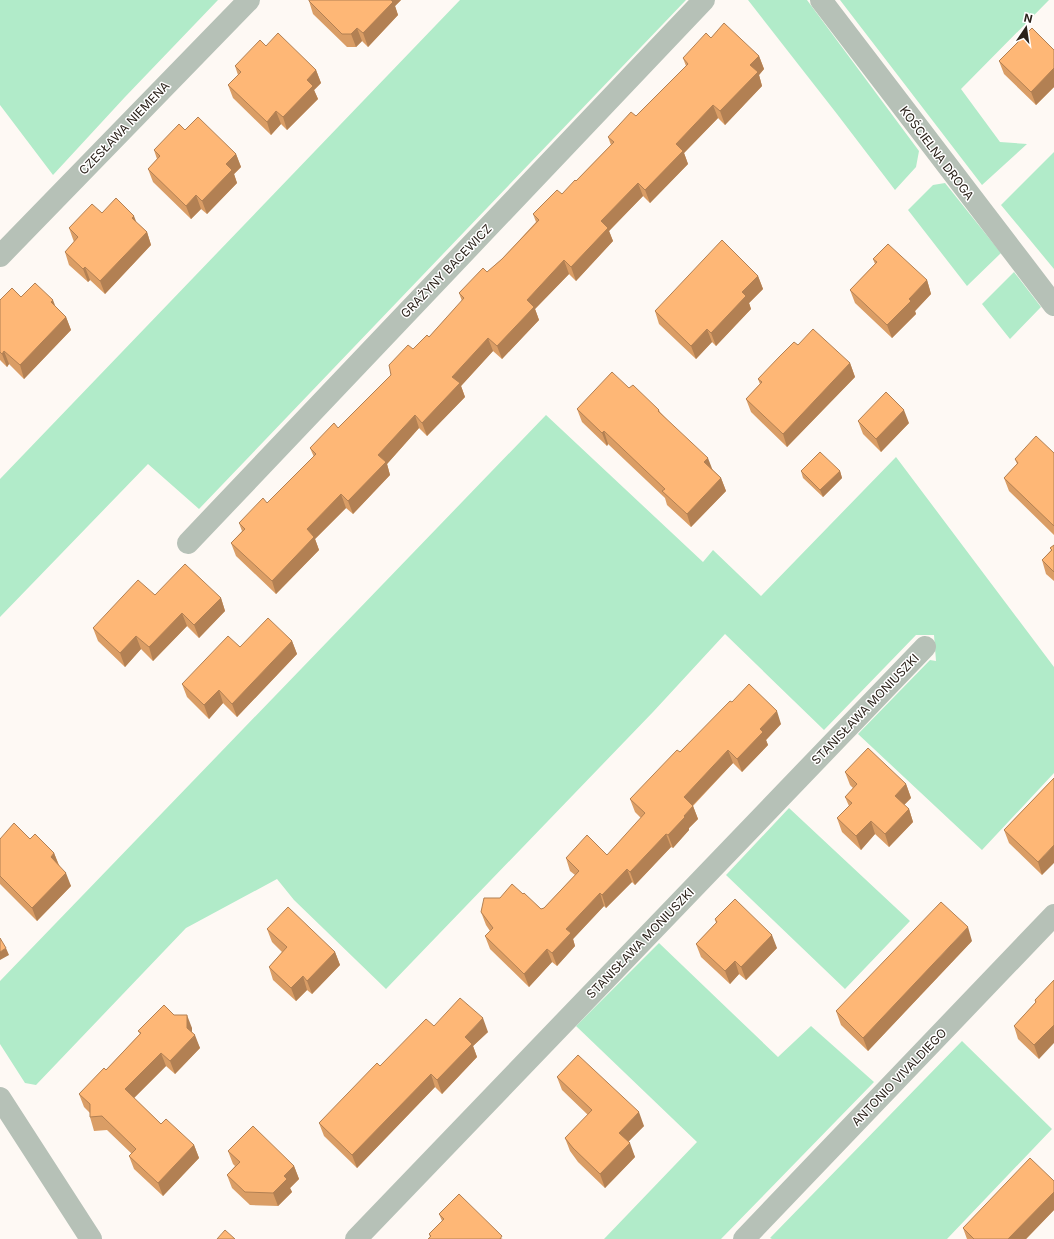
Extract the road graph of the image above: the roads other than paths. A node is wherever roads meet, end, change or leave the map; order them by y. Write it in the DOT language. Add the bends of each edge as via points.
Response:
graph roads {
  1 [pos="249,0"];
  2 [pos="704,0"];
  3 [pos="821,0"];
  4 [pos="0,256"];
  5 [pos="1054,305"];
  6 [pos="188,543"];
  7 [pos="925,647"];
  8 [pos="1054,915"];
  9 [pos="0,1098"];
  10 [pos="91,1239"];
  11 [pos="356,1239"];
  12 [pos="744,1239"];
  1 -- 4 [label="street, CZESŁAWA NIEMENA"];
  2 -- 6 [label="street, GRAŻYNY BACEWICZ"];
  3 -- 5 [label="street, KOŚCIELNA DROGA"];
  7 -- 11 [label="street, STANISŁAWA MONIUSZKI"];
  8 -- 12 [label="street, ANTONIO VIVALDIEGO"];
  9 -- 10 [label="street"];
}
